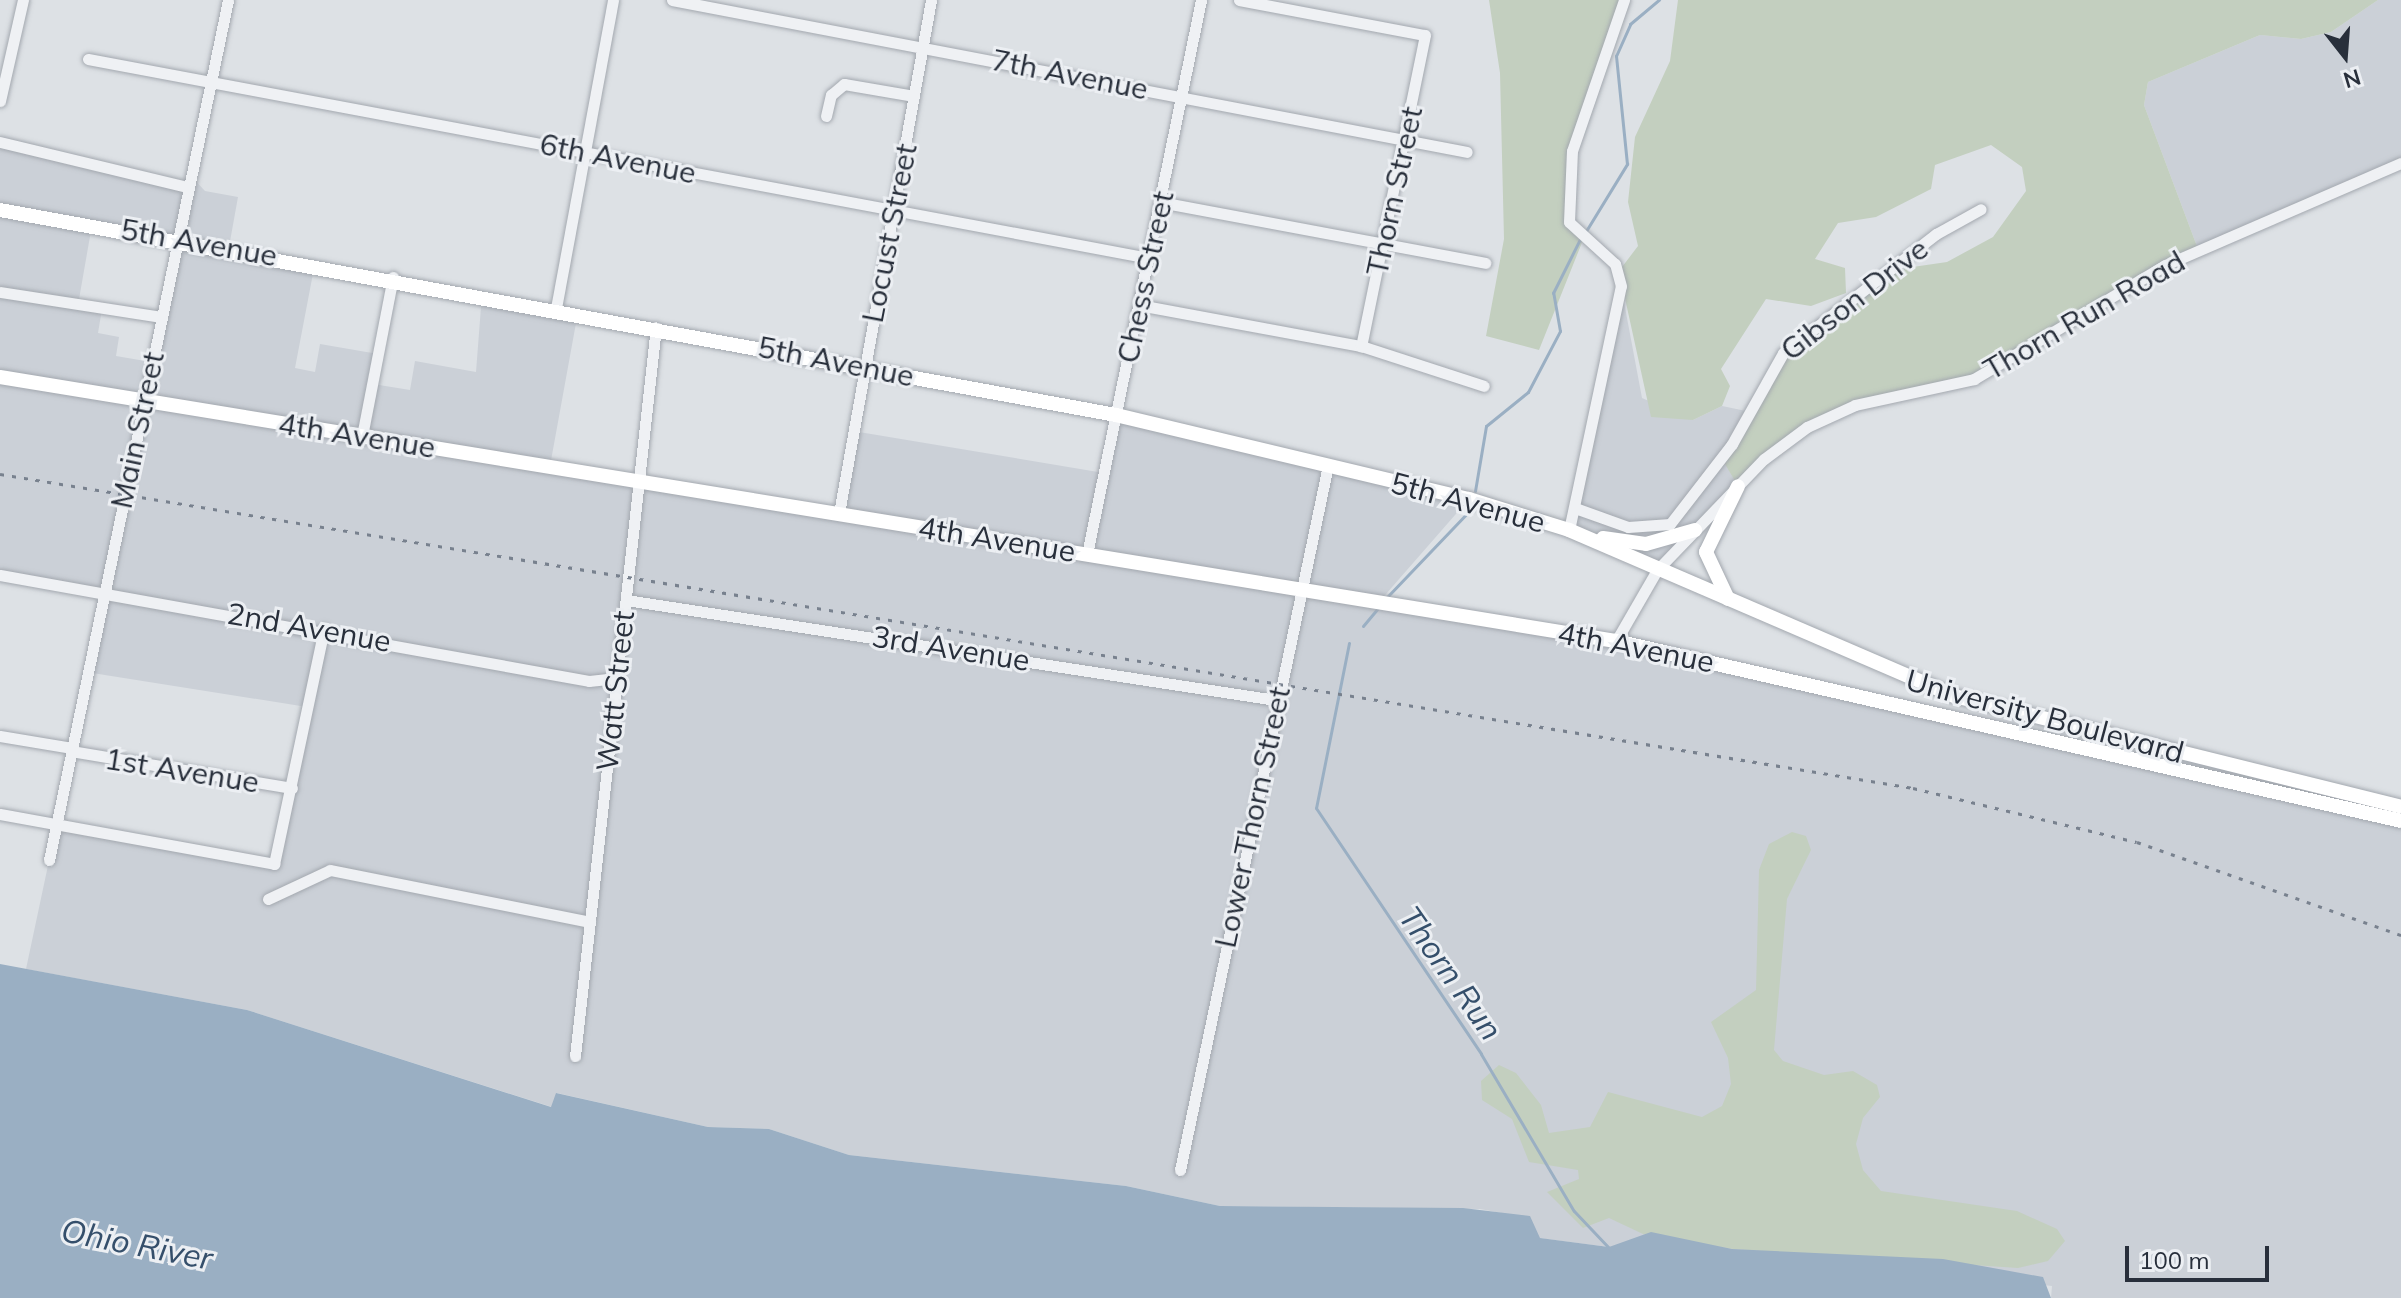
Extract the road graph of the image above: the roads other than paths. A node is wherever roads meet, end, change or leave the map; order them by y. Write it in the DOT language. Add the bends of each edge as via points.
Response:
graph roads {
  1 [pos="23,0"];
  2 [pos="228,0"];
  3 [pos="613,0"];
  4 [pos="672,0"];
  5 [pos="931,0"];
  6 [pos="1201,0"];
  7 [pos="1239,0"];
  8 [pos="1624,0"];
  9 [pos="923,46"];
  10 [pos="88,59"];
  11 [pos="211,83"];
  12 [pos="914,96"];
  13 [pos="1184,96"];
  14 [pos="0,101"];
  15 [pos="826,116"];
  16 [pos="1405,138"];
  17 [pos="0,142"];
  18 [pos="586,152"];
  19 [pos="1467,152"];
  20 [pos="2401,163"];
  21 [pos="188,187"];
  22 [pos="1160,202"];
  23 [pos="893,209"];
  24 [pos="1981,209"];
  25 [pos="0,210"];
  26 [pos="178,238"];
  27 [pos="1383,244"];
  28 [pos="1149,258"];
  29 [pos="1485,263"];
  30 [pos="393,277"];
  31 [pos="0,292"];
  32 [pos="1139,305"];
  33 [pos="556,308"];
  34 [pos="161,317"];
  35 [pos="656,327"];
  36 [pos="1361,346"];
  37 [pos="864,366"];
  38 [pos="0,377"];
  39 [pos="1484,386"];
  40 [pos="144,400"];
  41 [pos="1116,415"];
  42 [pos="362,436"];
  43 [pos="1328,465"];
  44 [pos="639,481"];
  45 [pos="1738,486"];
  46 [pos="1575,508"];
  47 [pos="839,513"];
  48 [pos="1569,530"];
  49 [pos="1695,530"];
  50 [pos="1087,554"];
  51 [pos="1657,570"];
  52 [pos="0,575"];
  53 [pos="1303,590"];
  54 [pos="103,592"];
  55 [pos="626,600"];
  56 [pos="1731,603"];
  57 [pos="324,629"];
  58 [pos="1616,641"];
  59 [pos="617,678"];
  60 [pos="1276,700"];
  61 [pos="1977,703"];
  62 [pos="1982,724"];
  63 [pos="0,736"];
  64 [pos="71,750"];
  65 [pos="292,788"];
  66 [pos="2401,807"];
  67 [pos="0,814"];
  68 [pos="2401,821"];
  69 [pos="57,823"];
  70 [pos="49,860"];
  71 [pos="268,899"];
  72 [pos="590,922"];
  73 [pos="575,1056"];
  74 [pos="1180,1170"];
  1 -- 14 [label="street"];
  2 -- 11 [label="street, Main Street"];
  3 -- 18 [label="street"];
  4 -- 9 [label="street, 7th Avenue"];
  5 -- 9 [label="street, Locust Street"];
  6 -- 13 [label="street, Chess Street"];
  7 -- 16 [label="street, Thorn Street" via="1425,35"];
  8 -- 46 [label="street" via="1575,131 1568,212 1580,238 1615,264 1621,286"];
  9 -- 12 [label="street, Locust Street"];
  9 -- 13 [label="street, 7th Avenue"];
  10 -- 11 [label="street, 6th Avenue"];
  11 -- 18 [label="street, 6th Avenue"];
  11 -- 21 [label="street, Main Street"];
  12 -- 15 [label="street" via="844,84 833,90"];
  12 -- 23 [label="street, Locust Street"];
  13 -- 16 [label="street, 7th Avenue"];
  13 -- 22 [label="street, Chess Street"];
  16 -- 19 [label="street, 7th Avenue"];
  16 -- 27 [label="street, Thorn Street"];
  17 -- 21 [label="street"];
  18 -- 23 [label="street, 6th Avenue"];
  18 -- 33 [label="street"];
  20 -- 45 [label="street, Thorn Run Road" via="2165,265 1974,379 1823,418"];
  21 -- 26 [label="street, Main Street"];
  22 -- 27 [label="street"];
  22 -- 28 [label="street, Chess Street"];
  23 -- 28 [label="street, 6th Avenue"];
  23 -- 37 [label="street, Locust Street"];
  24 -- 46 [label="street, Gibson Drive" via="1936,234 1783,353 1732,444 1670,524 1628,527"];
  25 -- 26 [label="main road, 5th Avenue"];
  26 -- 30 [label="main road, 5th Avenue"];
  26 -- 34 [label="street, Main Street"];
  27 -- 29 [label="street"];
  27 -- 36 [label="street, Thorn Street"];
  28 -- 32 [label="street, Chess Street"];
  30 -- 33 [label="main road, 5th Avenue"];
  30 -- 42 [label="street"];
  31 -- 34 [label="street"];
  32 -- 36 [label="street"];
  32 -- 41 [label="street, Chess Street"];
  33 -- 35 [label="main road, 5th Avenue"];
  34 -- 40 [label="street, Main Street"];
  35 -- 37 [label="main road, 5th Avenue"];
  35 -- 44 [label="street, Watt Street"];
  36 -- 39 [label="street"];
  37 -- 41 [label="main road, 5th Avenue"];
  37 -- 47 [label="street, Locust Street"];
  38 -- 40 [label="main road, 4th Avenue"];
  40 -- 42 [label="main road, 4th Avenue"];
  40 -- 54 [label="street, Main Street"];
  41 -- 43 [label="main road, 5th Avenue"];
  41 -- 50 [label="street, Chess Street"];
  42 -- 44 [label="main road, 4th Avenue"];
  43 -- 48 [label="main road, 5th Avenue"];
  43 -- 53 [label="street, Lower Thorn Street"];
  44 -- 47 [label="main road, 4th Avenue"];
  44 -- 55 [label="street, Watt Street"];
  45 -- 49 [label="street, Thorn Run Road"];
  45 -- 56 [label="main road" via="1706,552 1711,576"];
  46 -- 48 [label="street"];
  47 -- 50 [label="main road, 4th Avenue"];
  48 -- 49 [label="main road" via="1646,544"];
  48 -- 51 [label="main road, 5th Avenue"];
  49 -- 51 [label="street, Thorn Run Road"];
  50 -- 53 [label="main road, 4th Avenue"];
  51 -- 56 [label="main road, University Boulevard"];
  51 -- 58 [label="street, Thorn Run Road"];
  52 -- 54 [label="street, 2nd Avenue"];
  53 -- 58 [label="main road, 4th Avenue"];
  53 -- 60 [label="street, Lower Thorn Street"];
  54 -- 57 [label="street, 2nd Avenue"];
  54 -- 64 [label="street, Main Street"];
  55 -- 59 [label="street, Watt Street"];
  55 -- 60 [label="street, 3rd Avenue"];
  56 -- 61 [label="main road, University Boulevard"];
  57 -- 59 [label="street, 2nd Avenue" via="589,681"];
  57 -- 65 [label="street"];
  58 -- 62 [label="main road, 4th Avenue"];
  59 -- 72 [label="street, Watt Street"];
  60 -- 74 [label="street, Lower Thorn Street"];
  61 -- 62 [label="main road"];
  61 -- 66 [label="main road, University Boulevard"];
  62 -- 68 [label="main road, University Boulevard"];
  63 -- 64 [label="street, 1st Avenue"];
  64 -- 65 [label="street, 1st Avenue"];
  64 -- 69 [label="street, Main Street"];
  65 -- 69 [label="street" via="274,864"];
  67 -- 69 [label="street"];
  69 -- 70 [label="street, Main Street"];
  71 -- 72 [label="street" via="330,870"];
  72 -- 73 [label="street, Watt Street"];
}
